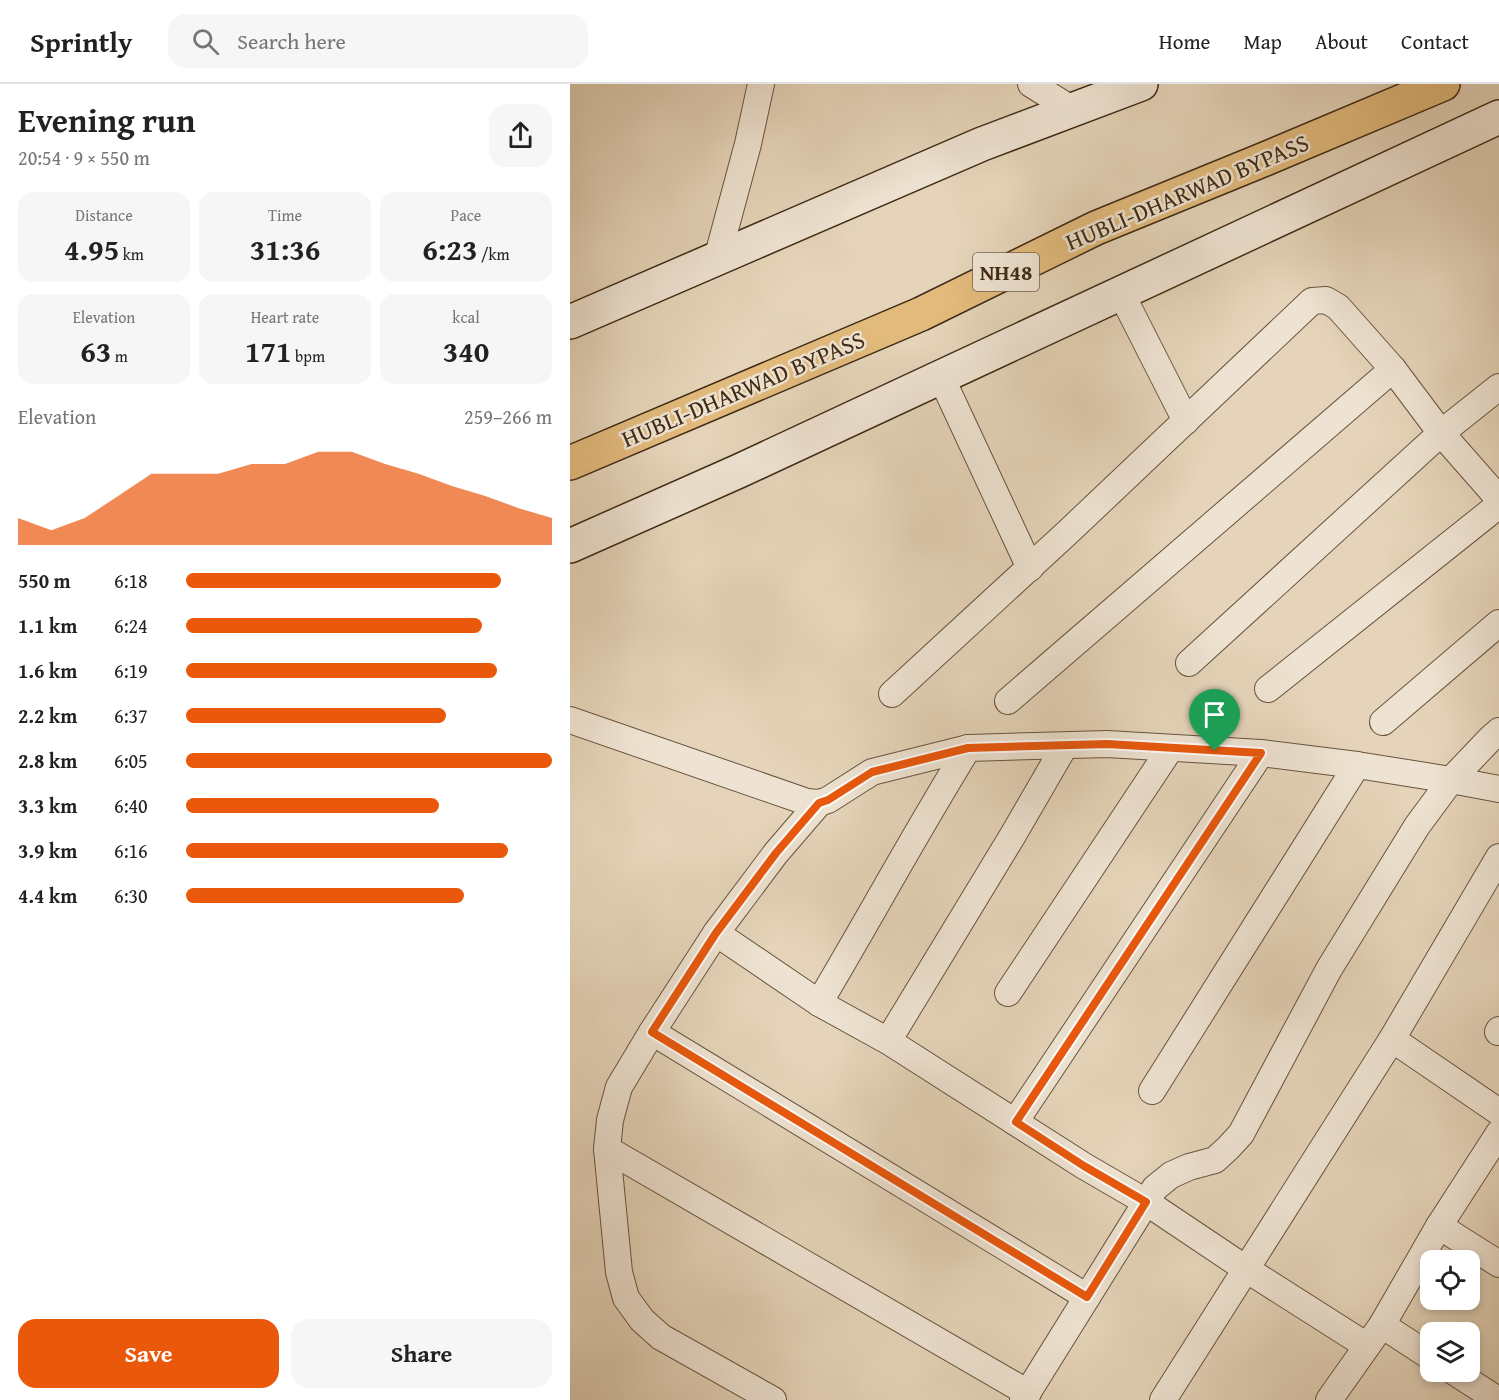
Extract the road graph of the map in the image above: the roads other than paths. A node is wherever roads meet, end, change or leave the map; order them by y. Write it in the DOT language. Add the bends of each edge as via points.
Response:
graph roads {
  1 [pos="761,84"];
  2 [pos="1031,84"];
  3 [pos="1141,84"];
  4 [pos="1443,84"];
  5 [pos="1073,110"];
  6 [pos="1499,117"];
  7 [pos="717,259"];
  8 [pos="1121,293"];
  9 [pos="570,322"];
  10 [pos="1393,369"];
  11 [pos="941,377"];
  12 [pos="1499,387"];
  13 [pos="1186,421"];
  14 [pos="1441,433"];
  15 [pos="570,463"];
  16 [pos="1499,499"];
  17 [pos="1499,505"];
  18 [pos="570,546"];
  19 [pos="1030,568"];
  20 [pos="1499,623"];
  21 [pos="1189,663"];
  22 [pos="1268,689"];
  23 [pos="892,694"];
  24 [pos="1008,701"];
  25 [pos="570,720"];
  26 [pos="1383,722"];
  27 [pos="1499,731"];
  28 [pos="1064,747"];
  29 [pos="968,748"];
  30 [pos="1170,749"];
  31 [pos="1261,753"];
  32 [pos="1357,765"];
  33 [pos="1451,780"];
  34 [pos="1499,789"];
  35 [pos="804,800"];
  36 [pos="1499,857"];
  37 [pos="716,933"];
  38 [pos="1008,993"];
  39 [pos="819,1003"];
  40 [pos="652,1032"];
  41 [pos="1392,1039"];
  42 [pos="888,1041"];
  43 [pos="1152,1090"];
  44 [pos="1499,1112"];
  45 [pos="1016,1122"];
  46 [pos="1499,1133"];
  47 [pos="606,1149"];
  48 [pos="1146,1202"];
  49 [pos="1439,1226"];
  50 [pos="1499,1264"];
  51 [pos="1246,1269"];
  52 [pos="1087,1297"];
  53 [pos="1382,1325"];
  54 [pos="1366,1346"];
  55 [pos="1420,1350"];
  56 [pos="1470,1382"];
  57 [pos="1026,1396"];
  58 [pos="773,1400"];
  59 [pos="1163,1400"];
  60 [pos="1329,1400"];
  61 [pos="1498,1400"];
  1 -- 7 [label="street"];
  2 -- 5 [label="street"];
  3 -- 5 [label="street"];
  4 -- 15 [label="highway, HUBLI-DHARWAD BYPASS / NH48" via="1096,228 921,314"];
  5 -- 7 [label="street" via="982,144"];
  6 -- 8 [label="street"];
  7 -- 9 [label="street"];
  8 -- 11 [label="street"];
  8 -- 13 [label="street"];
  10 -- 13 [label="street" via="1338,307 1326,300 1312,301"];
  10 -- 14 [label="street"];
  10 -- 24 [label="street"];
  11 -- 18 [label="street"];
  11 -- 19 [label="street"];
  12 -- 14 [label="street"];
  13 -- 19 [label="street"];
  14 -- 16 [label="street"];
  14 -- 21 [label="street"];
  17 -- 22 [label="street"];
  19 -- 23 [label="street"];
  20 -- 26 [label="street"];
  25 -- 35 [label="street"];
  27 -- 33 [label="street"];
  28 -- 29 [label="street"];
  28 -- 30 [label="street" via="1107,744"];
  28 -- 42 [label="street"];
  29 -- 35 [label="street" via="872,772 828,800"];
  29 -- 39 [label="street"];
  30 -- 31 [label="street"];
  30 -- 38 [label="street"];
  31 -- 32 [label="street"];
  31 -- 45 [label="street"];
  32 -- 33 [label="street"];
  32 -- 43 [label="street"];
  33 -- 34 [label="street"];
  33 -- 48 [label="street" via="1417,826 1329,969 1241,1134 1215,1160 1171,1175"];
  35 -- 37 [label="street" via="776,853"];
  36 -- 41 [label="street"];
  37 -- 39 [label="street"];
  37 -- 40 [label="street"];
  39 -- 42 [label="street"];
  40 -- 47 [label="street" via="619,1087"];
  40 -- 52 [label="street"];
  41 -- 44 [label="street"];
  41 -- 51 [label="street"];
  42 -- 45 [label="street"];
  45 -- 48 [label="street"];
  46 -- 49 [label="street"];
  47 -- 57 [label="street"];
  47 -- 58 [label="street" via="619,1272 626,1298 661,1337"];
  48 -- 51 [label="street"];
  48 -- 52 [label="street"];
  49 -- 50 [label="street"];
  49 -- 53 [label="street"];
  51 -- 54 [label="street"];
  51 -- 59 [label="street"];
  52 -- 57 [label="street"];
  53 -- 54 [label="street"];
  53 -- 55 [label="street"];
  54 -- 60 [label="street"];
  56 -- 61 [label="street"];
}
